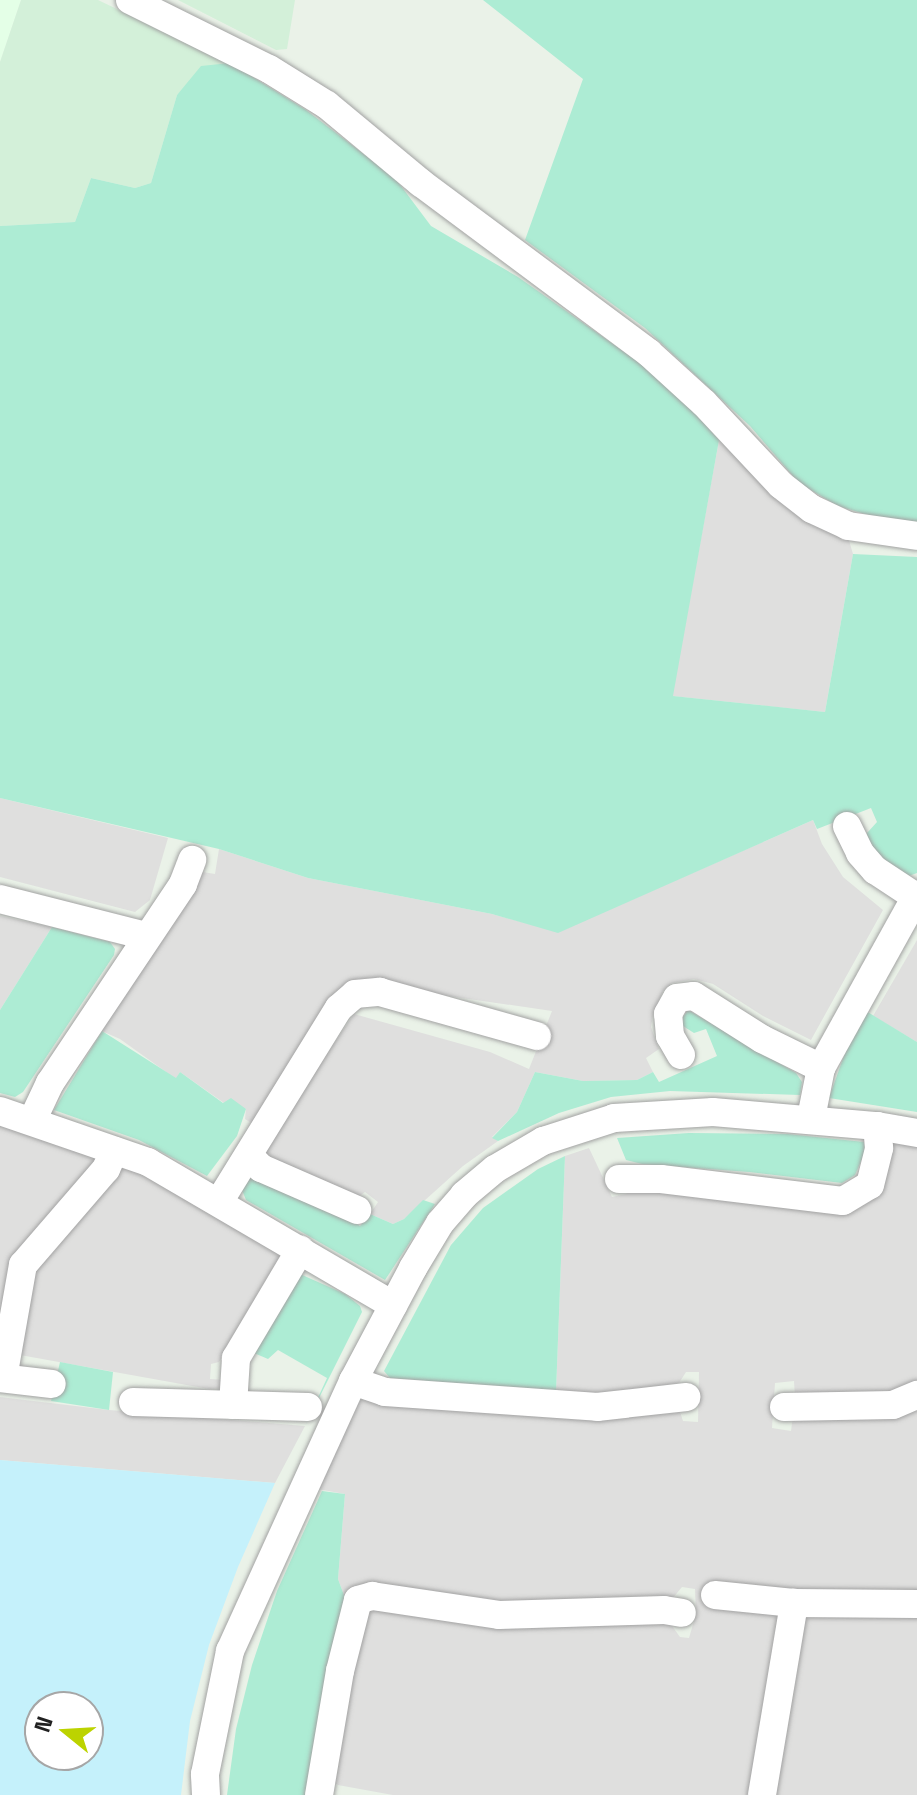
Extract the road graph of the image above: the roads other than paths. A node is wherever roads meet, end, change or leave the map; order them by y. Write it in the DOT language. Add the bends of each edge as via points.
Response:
graph roads {
  1 [pos="130,0"];
  2 [pos="917,536"];
  3 [pos="847,826"];
  4 [pos="192,860"];
  5 [pos="916,896"];
  6 [pos="0,899"];
  7 [pos="146,936"];
  8 [pos="537,1036"];
  9 [pos="681,1055"];
  10 [pos="821,1068"];
  11 [pos="0,1111"];
  12 [pos="811,1118"];
  13 [pos="32,1121"];
  14 [pos="877,1126"];
  15 [pos="917,1133"];
  16 [pos="114,1151"];
  17 [pos="249,1156"];
  18 [pos="619,1179"];
  19 [pos="219,1202"];
  20 [pos="357,1210"];
  21 [pos="300,1250"];
  22 [pos="393,1305"];
  23 [pos="1,1378"];
  24 [pos="353,1381"];
  25 [pos="52,1384"];
  26 [pos="917,1395"];
  27 [pos="686,1397"];
  28 [pos="133,1402"];
  29 [pos="233,1405"];
  30 [pos="308,1407"];
  31 [pos="784,1407"];
  32 [pos="715,1595"];
  33 [pos="794,1603"];
  34 [pos="917,1604"];
  35 [pos="682,1613"];
  36 [pos="327,1794"];
  37 [pos="206,1795"];
  38 [pos="762,1795"];
  1 -- 2 [label="street" via="269,69 327,105 421,183 649,353 713,411 781,485 812,509 848,526"];
  3 -- 5 [label="street" via="875,870"];
  4 -- 7 [label="street" via="183,884"];
  5 -- 10 [label="street"];
  6 -- 7 [label="street"];
  7 -- 13 [label="street" via="50,1083"];
  8 -- 17 [label="street" via="380,992 355,994 339,1008"];
  9 -- 10 [label="street" via="668,1030 668,1014 677,998 694,996"];
  10 -- 12 [label="street"];
  11 -- 13 [label="street"];
  12 -- 14 [label="street"];
  12 -- 22 [label="street" via="659,1113 592,1123 543,1141 495,1169 451,1208"];
  13 -- 16 [label="street"];
  14 -- 15 [label="street"];
  14 -- 18 [label="street" via="879,1148 870,1185 843,1201"];
  16 -- 19 [label="street" via="148,1162"];
  16 -- 23 [label="street" via="106,1169 23,1265"];
  17 -- 19 [label="street"];
  17 -- 20 [label="street" via="261,1168"];
  19 -- 21 [label="street"];
  21 -- 22 [label="street"];
  21 -- 29 [label="street" via="236,1358"];
  22 -- 24 [label="street"];
  23 -- 25 [label="street"];
  24 -- 27 [label="street" via="385,1392 597,1407"];
  24 -- 37 [label="street" via="230,1651 205,1774"];
  26 -- 31 [label="street" via="893,1405"];
  28 -- 29 [label="street"];
  29 -- 30 [label="street"];
  32 -- 33 [label="street"];
  33 -- 34 [label="street"];
  33 -- 38 [label="street"];
  35 -- 36 [label="street" via="499,1615 372,1596 358,1600 340,1671"];
}
